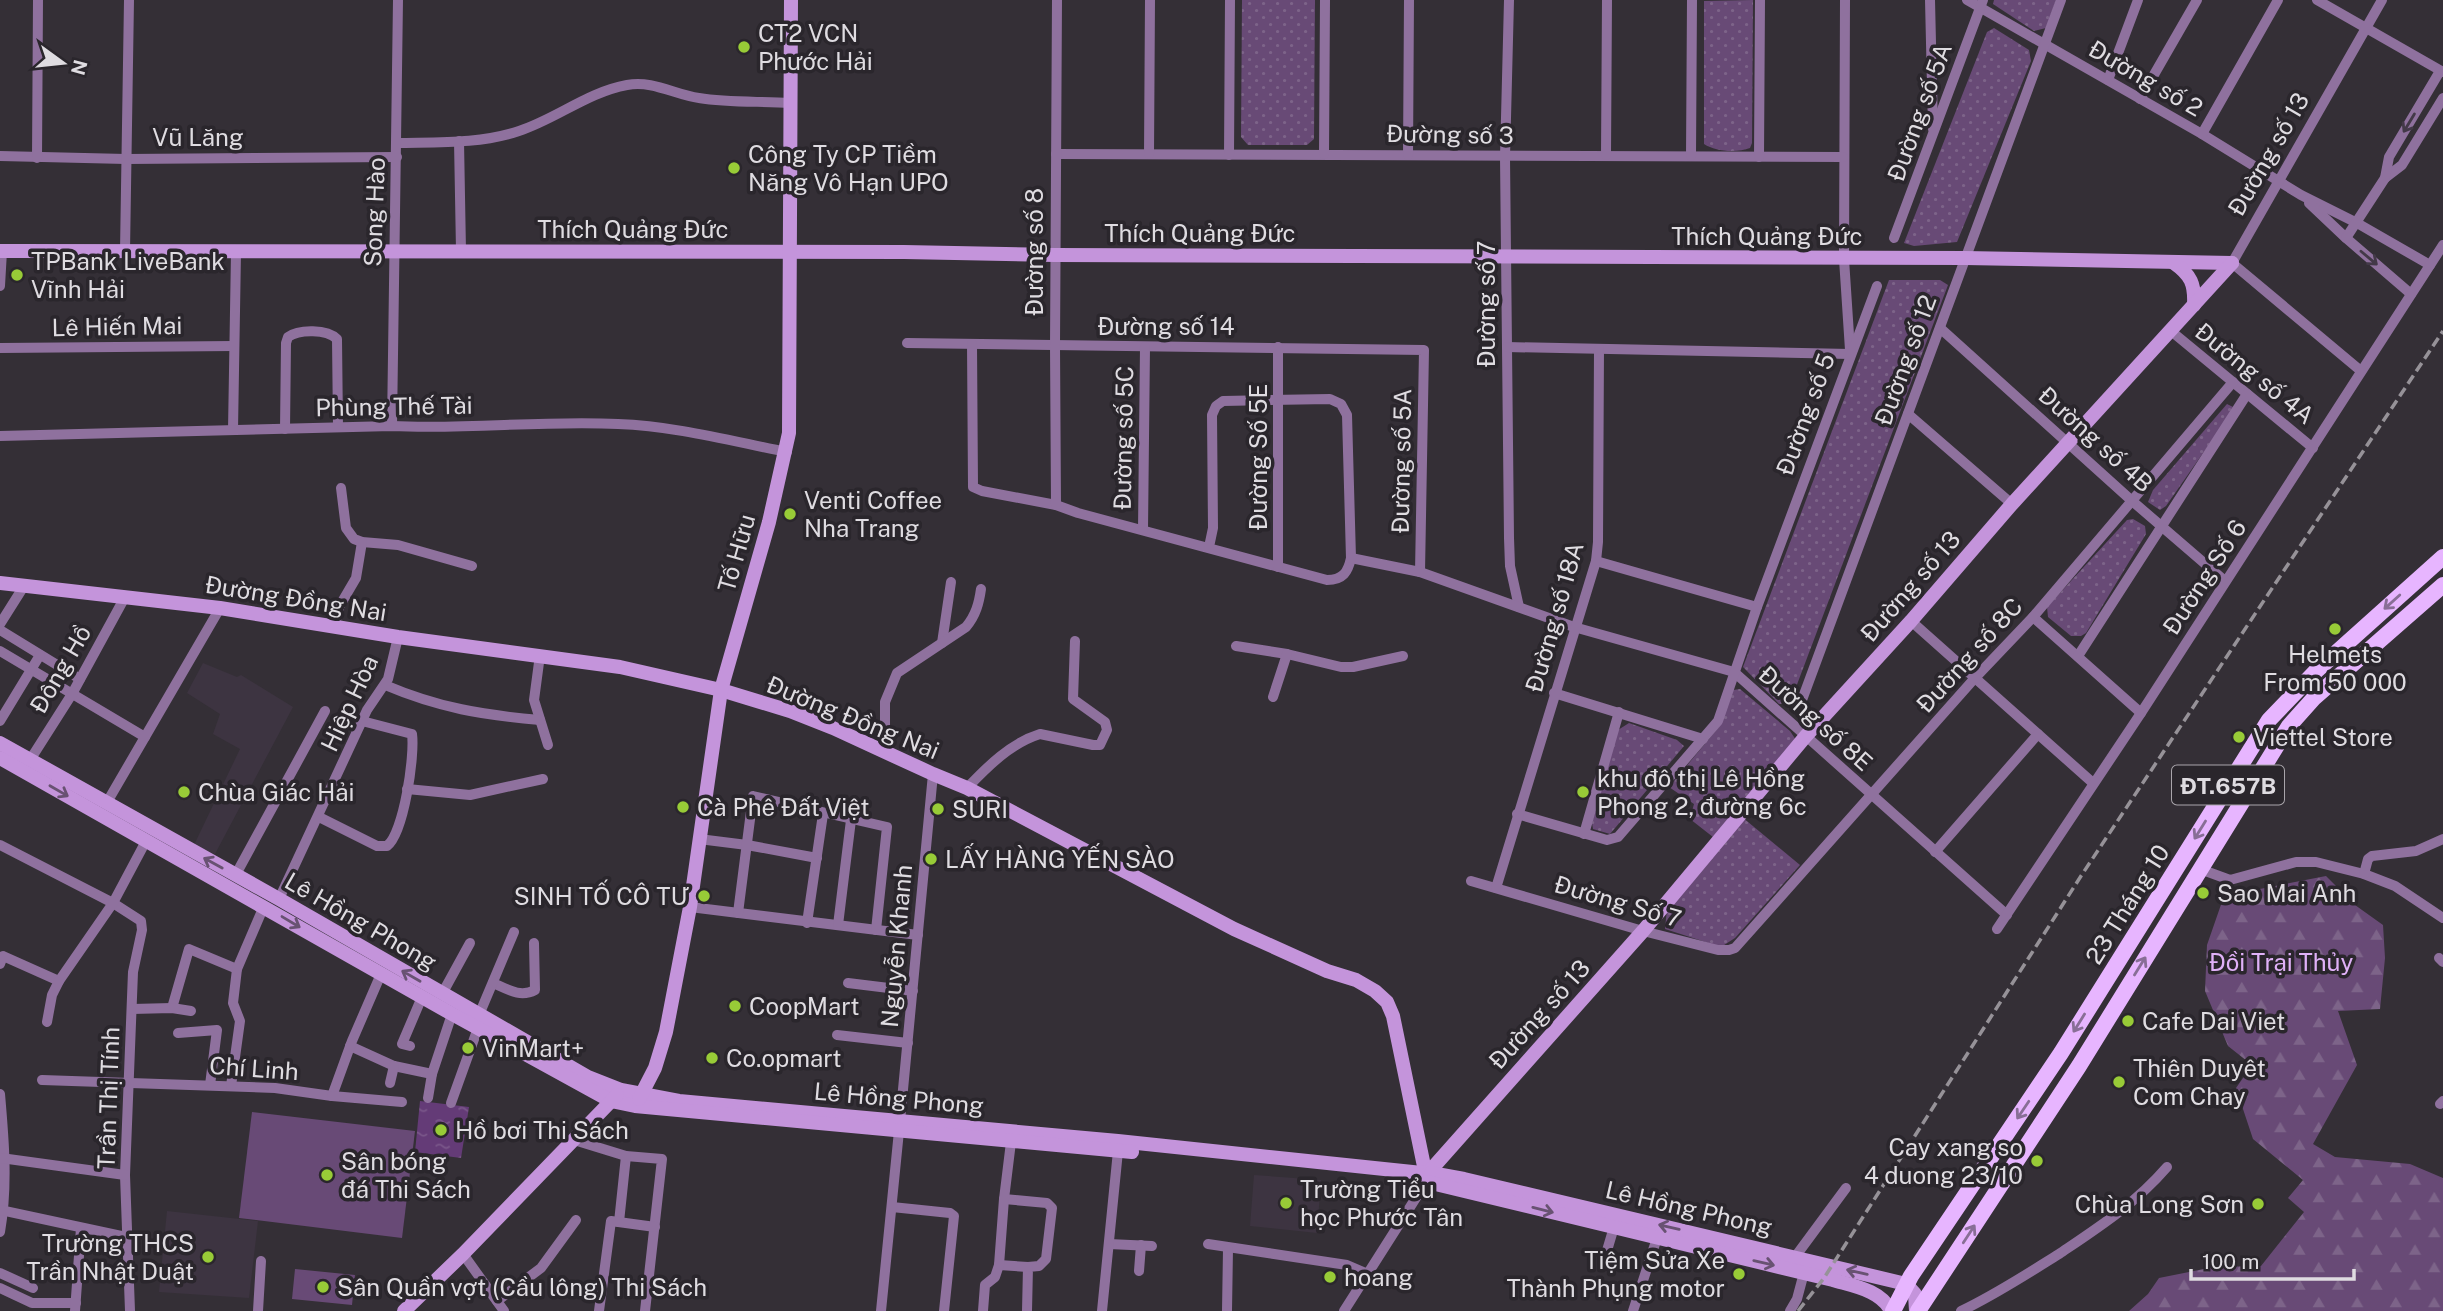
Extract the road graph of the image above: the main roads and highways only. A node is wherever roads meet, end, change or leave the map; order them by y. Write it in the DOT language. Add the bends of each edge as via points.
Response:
graph roads {
  1 [pos="2443,556"];
  2 [pos="2421,576"];
  3 [pos="2439,588"];
  4 [pos="2182,859"];
  5 [pos="2200,869"];
  6 [pos="2061,1053"];
  7 [pos="2079,1066"];
  8 [pos="1892,1311"];
  9 [pos="1917,1311"];
  1 -- 2 [label="main road, 23 Tháng 10 / ĐT.657B"];
  2 -- 3 [label="main road"];
  2 -- 4 [label="main road, 23 Tháng 10 / ĐT.657B, one-way" via="2269,720"];
  3 -- 5 [label="main road, 23 Tháng 10 / ĐT.657B" via="2300,712"];
  4 -- 5 [label="main road"];
  4 -- 6 [label="main road, 23 Tháng 10 / ĐT.657B, one-way"];
  7 -- 5 [label="main road, 23 Tháng 10 / ĐT.657B, one-way"];
  6 -- 7 [label="main road"];
  6 -- 8 [label="main road, 23 Tháng 10 / ĐT.657B, one-way"];
  9 -- 7 [label="main road, 23 Tháng 10 / ĐT.657B, one-way"];
}
